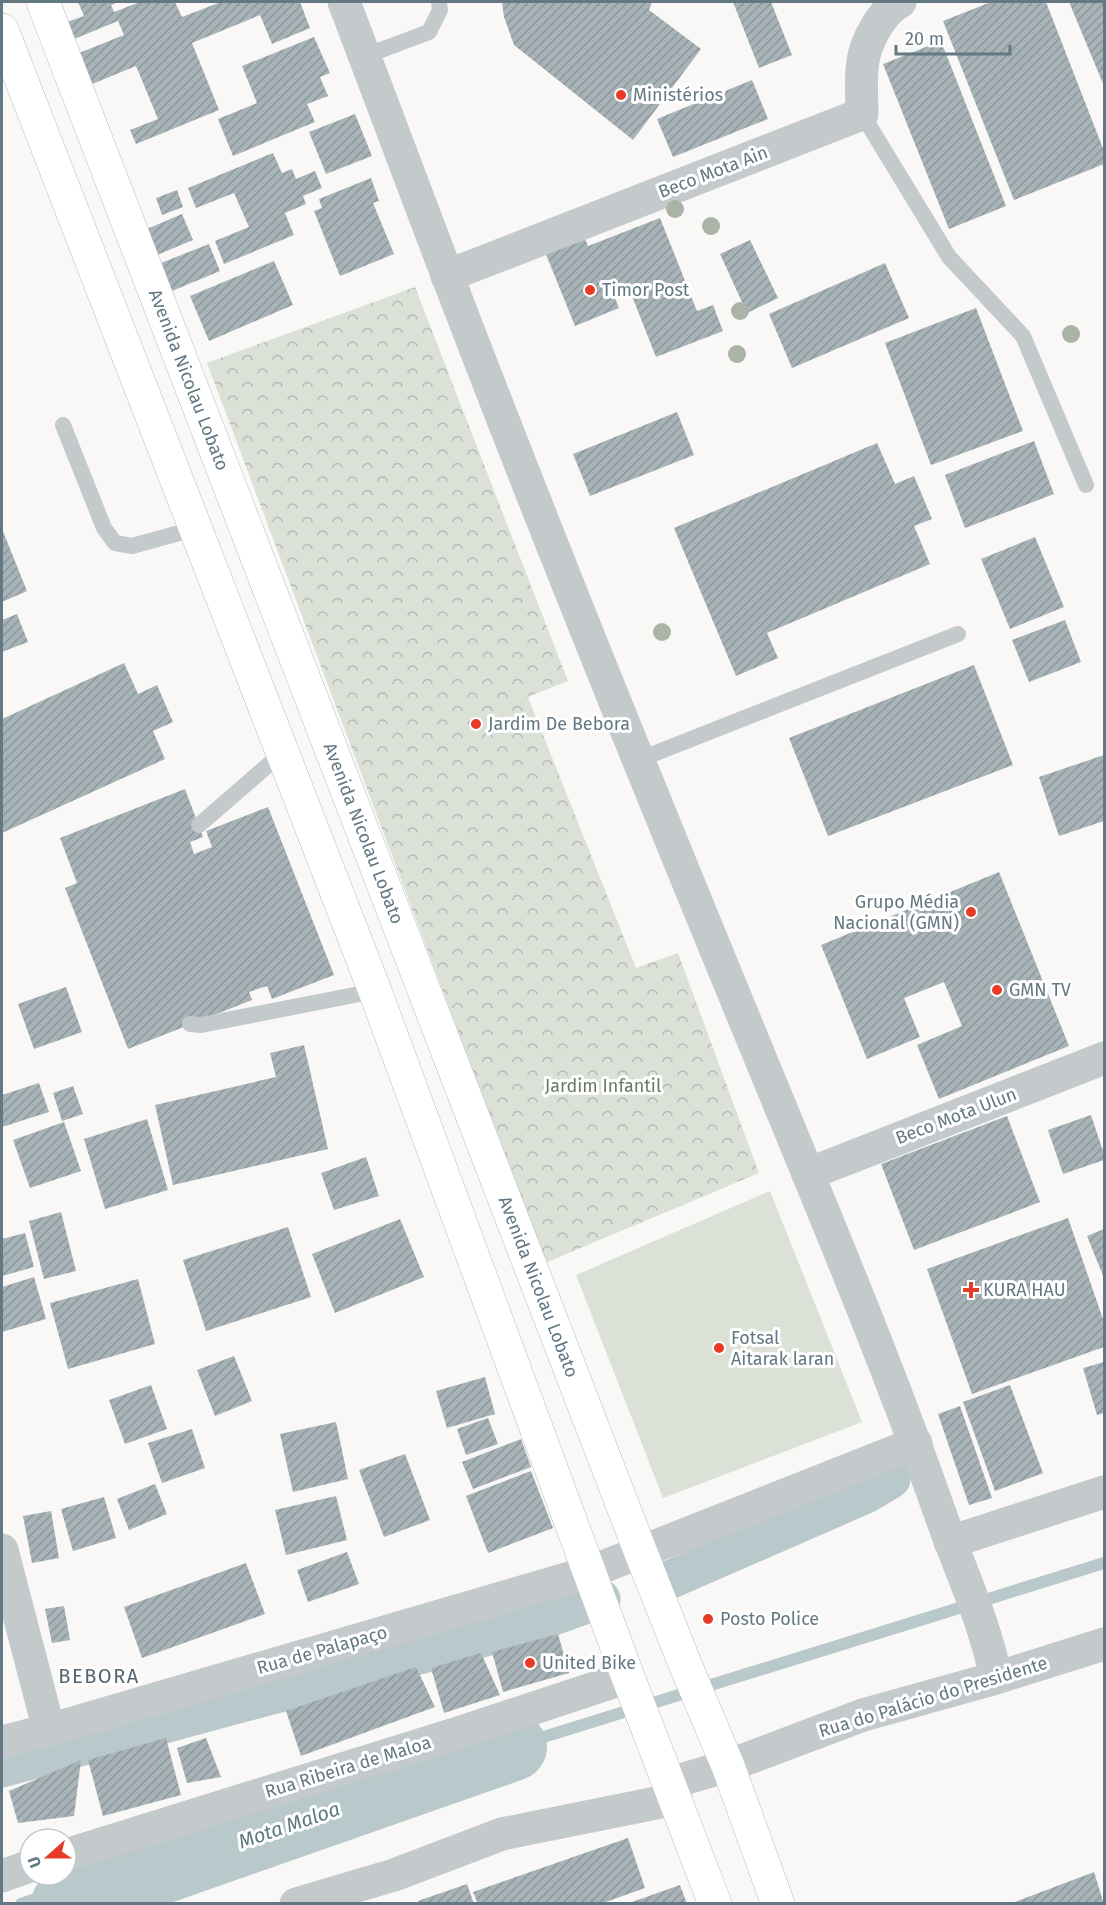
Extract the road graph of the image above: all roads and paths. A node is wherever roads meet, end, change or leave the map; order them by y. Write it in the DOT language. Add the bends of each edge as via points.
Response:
graph roads {
  1 [pos="43,2"];
  2 [pos="344,2"];
  3 [pos="439,2"];
  4 [pos="900,2"];
  5 [pos="2,30"];
  6 [pos="365,56"];
  7 [pos="862,114"];
  8 [pos="447,276"];
  9 [pos="63,425"];
  10 [pos="1086,485"];
  11 [pos="194,529"];
  12 [pos="958,634"];
  13 [pos="282,753"];
  14 [pos="638,760"];
  15 [pos="199,825"];
  16 [pos="375,991"];
  17 [pos="190,1024"];
  18 [pos="1104,1058"];
  19 [pos="808,1174"];
  20 [pos="915,1443"];
  21 [pos="1104,1492"];
  22 [pos="950,1542"];
  23 [pos="2,1550"];
  24 [pos="641,1553"];
  25 [pos="590,1572"];
  26 [pos="1104,1644"];
  27 [pos="994,1667"];
  28 [pos="628,1677"];
  29 [pos="49,1730"];
  30 [pos="2,1742"];
  31 [pos="728,1766"];
  32 [pos="673,1791"];
  33 [pos="78,1851"];
  34 [pos="18,1870"];
  35 [pos="2,1876"];
  36 [pos="296,1904"];
  37 [pos="715,1904"];
  38 [pos="778,1904"];
  1 -- 24 [label="main road, Avenida Nicolau Lobato"];
  2 -- 6 [label="street"];
  3 -- 6 [label="lane" via="440,10 429,32"];
  4 -- 7 [label="street" via="875,27 863,60"];
  5 -- 11 [label="main road"];
  6 -- 8 [label="street"];
  7 -- 8 [label="street, Beco Mota Ain"];
  7 -- 10 [label="lane" via="950,257 1023,336"];
  8 -- 14 [label="street"];
  9 -- 11 [label="lane" via="104,528 115,543 132,546"];
  11 -- 13 [label="main road"];
  12 -- 14 [label="lane"];
  13 -- 15 [label="lane"];
  13 -- 16 [label="main road"];
  14 -- 19 [label="street"];
  16 -- 17 [label="lane"];
  16 -- 25 [label="main road"];
  18 -- 19 [label="street, Beco Mota Ulun"];
  19 -- 20 [label="street"];
  20 -- 22 [label="street"];
  20 -- 24 [label="street, Rua de Palapaço"];
  21 -- 22 [label="street"];
  22 -- 27 [label="street"];
  23 -- 29 [label="street"];
  24 -- 25 [label="street, Rua de Palapaço"];
  24 -- 31 [label="main road, Avenida Nicolau Lobato"];
  25 -- 28 [label="main road"];
  25 -- 29 [label="street, Rua de Palapaço"];
  26 -- 27 [label="street, Rua do Palácio do Presidente"];
  27 -- 31 [label="street, Rua do Palácio do Presidente"];
  28 -- 32 [label="main road"];
  28 -- 33 [label="street, Rua Ribeira de Maloa"];
  29 -- 30 [label="street, Rua de Palapaço"];
  31 -- 32 [label="street, Rua do Palácio do Presidente"];
  31 -- 38 [label="main road"];
  32 -- 36 [label="street, Rua do Palácio do Presidente" via="502,1834 394,1875"];
  32 -- 37 [label="main road"];
  34 -- 35 [label="street"];
}
